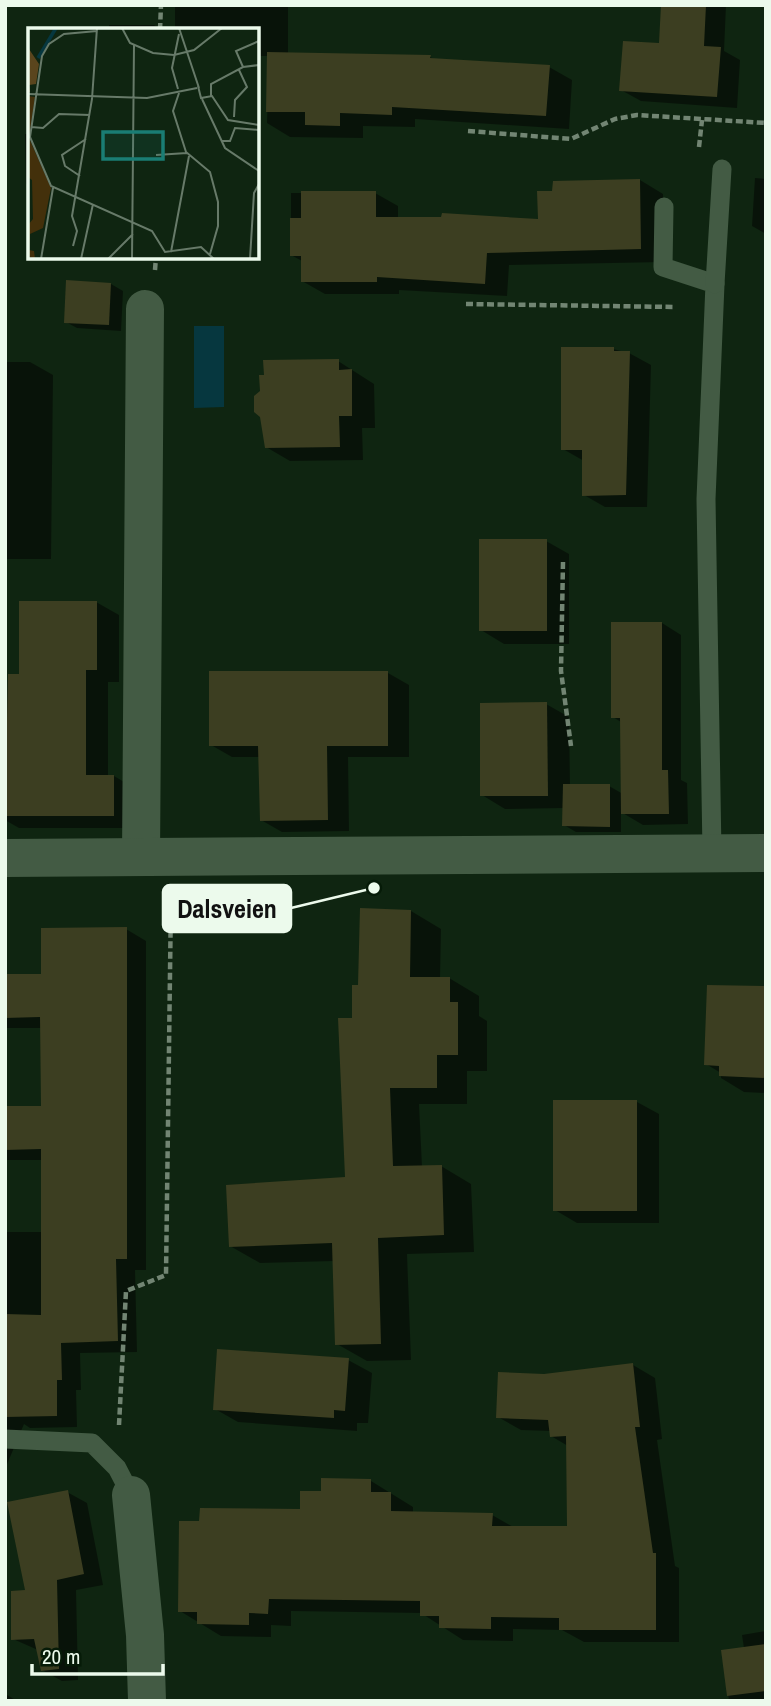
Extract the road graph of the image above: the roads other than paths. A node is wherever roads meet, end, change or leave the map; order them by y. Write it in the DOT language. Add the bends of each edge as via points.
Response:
graph roads {
  1 [pos="722,169"];
  2 [pos="664,207"];
  3 [pos="715,284"];
  4 [pos="145,309"];
  5 [pos="712,852"];
  6 [pos="766,853"];
  7 [pos="141,857"];
  8 [pos="5,858"];
  9 [pos="5,1439"];
  10 [pos="124,1482"];
  11 [pos="147,1701"];
  1 -- 3 [label="lane"];
  2 -- 3 [label="lane" via="663,267"];
  3 -- 5 [label="lane" via="706,499"];
  4 -- 7 [label="street"];
  5 -- 6 [label="street"];
  5 -- 7 [label="street"];
  7 -- 8 [label="street"];
  9 -- 10 [label="lane" via="92,1443"];
  10 -- 11 [label="street" via="145,1635"];
}
